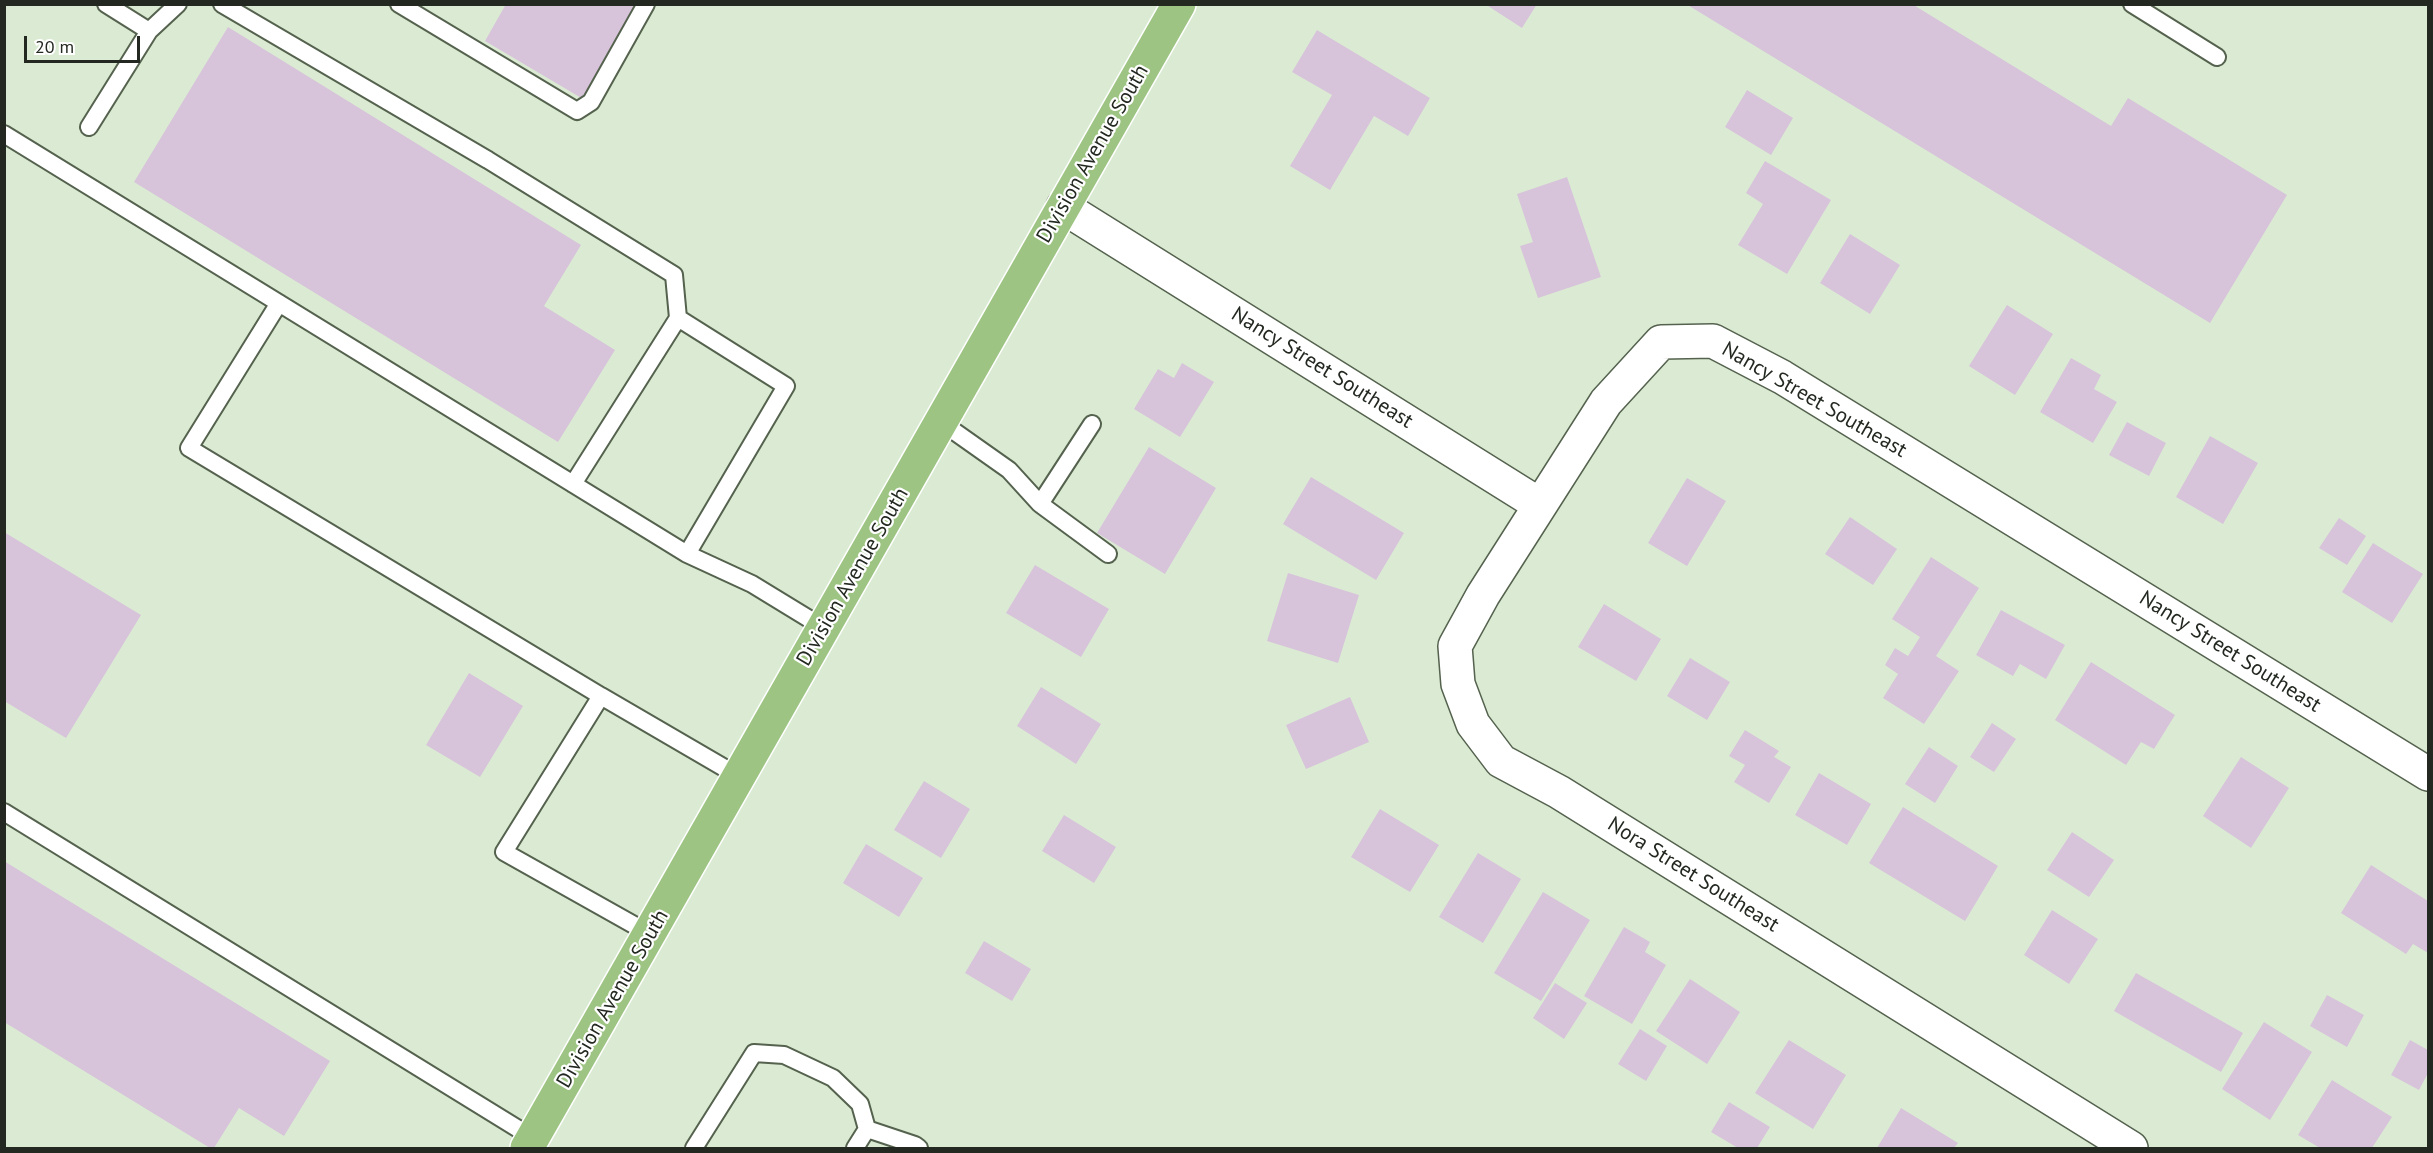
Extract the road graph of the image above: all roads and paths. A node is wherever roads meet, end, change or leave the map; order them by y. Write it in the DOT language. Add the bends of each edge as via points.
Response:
graph roads {
  1 [pos="106,4"];
  2 [pos="178,4"];
  3 [pos="222,4"];
  4 [pos="399,4"];
  5 [pos="646,4"];
  6 [pos="1179,4"];
  7 [pos="2132,4"];
  8 [pos="149,31"];
  9 [pos="2217,57"];
  10 [pos="89,127"];
  11 [pos="4,134"];
  12 [pos="1063,207"];
  13 [pos="279,303"];
  14 [pos="678,318"];
  15 [pos="941,422"];
  16 [pos="1092,424"];
  17 [pos="573,484"];
  18 [pos="1040,504"];
  19 [pos="1540,505"];
  20 [pos="687,554"];
  21 [pos="1108,554"];
  22 [pos="824,628"];
  23 [pos="601,696"];
  24 [pos="2428,774"];
  25 [pos="740,777"];
  26 [pos="4,812"];
  27 [pos="650,934"];
  28 [pos="867,1129"];
  29 [pos="530,1143"];
  30 [pos="694,1149"];
  31 [pos="855,1149"];
  32 [pos="919,1149"];
  33 [pos="2131,1149"];
  1 -- 8 [label="lane"];
  2 -- 8 [label="lane"];
  3 -- 14 [label="lane" via="674,275"];
  4 -- 5 [label="lane" via="577,111 591,102"];
  6 -- 12 [label="main road, Division Avenue South"];
  7 -- 9 [label="lane"];
  8 -- 10 [label="lane"];
  11 -- 13 [label="lane"];
  12 -- 15 [label="main road, Division Avenue South"];
  12 -- 19 [label="street, Nancy Street Southeast"];
  13 -- 17 [label="lane"];
  13 -- 23 [label="lane" via="189,448"];
  14 -- 17 [label="lane"];
  14 -- 20 [label="lane" via="786,386"];
  15 -- 18 [label="lane" via="1009,470"];
  15 -- 22 [label="main road, Division Avenue South"];
  16 -- 18 [label="lane"];
  17 -- 20 [label="lane"];
  18 -- 21 [label="lane"];
  19 -- 24 [label="street, Nancy Street Southeast" via="1606,402 1661,342 1713,340 1782,377"];
  19 -- 33 [label="street, Nora Street Southeast" via="1455,646 1458,684 1473,724 1501,760 1569,798"];
  20 -- 22 [label="lane" via="752,584"];
  22 -- 25 [label="main road, Division Avenue South"];
  23 -- 25 [label="lane"];
  23 -- 27 [label="lane" via="504,852"];
  25 -- 27 [label="main road, Division Avenue South"];
  26 -- 29 [label="lane"];
  27 -- 29 [label="main road, Division Avenue South"];
  28 -- 30 [label="lane" via="860,1104 833,1078 783,1056 754,1053"];
  28 -- 31 [label="lane"];
  28 -- 32 [label="lane"];
}
